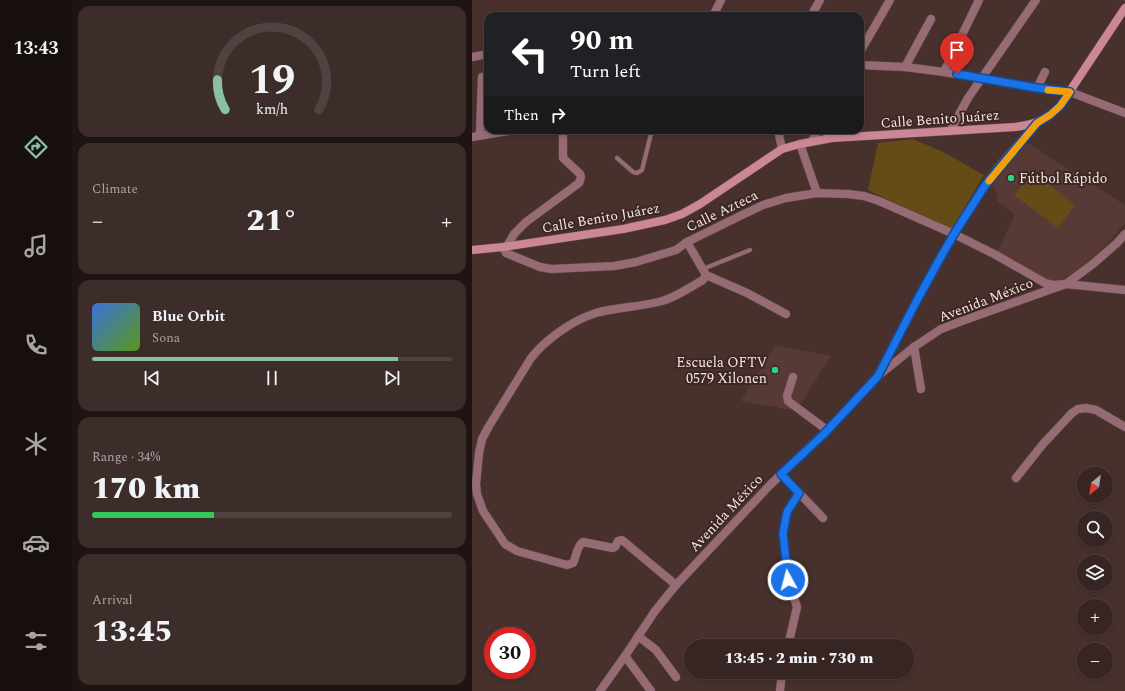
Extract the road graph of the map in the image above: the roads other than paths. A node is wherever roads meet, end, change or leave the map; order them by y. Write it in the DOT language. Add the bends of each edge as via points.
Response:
graph roads {
  1 [pos="721,0"];
  2 [pos="820,0"];
  3 [pos="890,0"];
  4 [pos="980,0"];
  5 [pos="1036,0"];
  6 [pos="1125,8"];
  7 [pos="715,12"];
  8 [pos="813,12"];
  9 [pos="931,19"];
  10 [pos="864,45"];
  11 [pos="484,55"];
  12 [pos="472,57"];
  13 [pos="864,65"];
  14 [pos="905,67"];
  15 [pos="944,72"];
  16 [pos="1045,72"];
  17 [pos="482,77"];
  18 [pos="982,79"];
  19 [pos="1037,88"];
  20 [pos="1070,92"];
  21 [pos="1125,113"];
  22 [pos="1037,123"];
  23 [pos="950,131"];
  24 [pos="489,134"];
  25 [pos="563,134"];
  26 [pos="651,134"];
  27 [pos="779,134"];
  28 [pos="816,134"];
  29 [pos="476,136"];
  30 [pos="812,141"];
  31 [pos="800,144"];
  32 [pos="782,149"];
  33 [pos="617,158"];
  34 [pos="817,193"];
  35 [pos="954,234"];
  36 [pos="1125,234"];
  37 [pos="687,242"];
  38 [pos="505,247"];
  39 [pos="472,250"];
  40 [pos="750,250"];
  41 [pos="704,272"];
  42 [pos="1066,284"];
  43 [pos="1125,290"];
  44 [pos="786,314"];
  45 [pos="914,347"];
  46 [pos="878,376"];
  47 [pos="793,377"];
  48 [pos="921,389"];
  49 [pos="1125,427"];
  50 [pos="827,430"];
  51 [pos="476,454"];
  52 [pos="781,474"];
  53 [pos="1016,478"];
  54 [pos="799,493"];
  55 [pos="472,500"];
  56 [pos="483,511"];
  57 [pos="823,518"];
  58 [pos="676,585"];
  59 [pos="638,636"];
  60 [pos="790,639"];
  61 [pos="625,656"];
  62 [pos="676,677"];
  63 [pos="781,679"];
  64 [pos="604,689"];
  65 [pos="651,691"];
  66 [pos="780,691"];
  1 -- 7 [label="street"];
  2 -- 8 [label="street"];
  3 -- 10 [label="street"];
  4 -- 15 [label="street"];
  5 -- 18 [label="street"];
  6 -- 20 [label="main road"];
  9 -- 14 [label="street"];
  11 -- 12 [label="street"];
  13 -- 14 [label="street"];
  14 -- 15 [label="street"];
  15 -- 18 [label="street"];
  16 -- 19 [label="street"];
  17 -- 29 [label="street"];
  18 -- 19 [label="street"];
  18 -- 23 [label="street"];
  19 -- 20 [label="street"];
  20 -- 21 [label="street"];
  20 -- 22 [label="main road" via="1060,106"];
  22 -- 23 [label="main road, Calle Benito Juárez"];
  22 -- 35 [label="street" via="994,173"];
  23 -- 30 [label="main road, Calle Benito Juárez"];
  24 -- 29 [label="street"];
  25 -- 38 [label="street" via="562,158 580,174 581,180 523,226"];
  26 -- 33 [label="lane" via="642,170 633,172"];
  27 -- 32 [label="street"];
  28 -- 30 [label="street"];
  30 -- 31 [label="main road, Calle Benito Juárez"];
  31 -- 32 [label="main road, Calle Benito Juárez"];
  31 -- 34 [label="street"];
  32 -- 38 [label="main road, Calle Benito Juárez" via="682,214 623,230"];
  34 -- 35 [label="street, Calle Azteca" via="864,196"];
  34 -- 37 [label="street, Calle Azteca" via="763,205"];
  35 -- 42 [label="street, Calle Azteca" via="1045,283"];
  35 -- 46 [label="street"];
  36 -- 42 [label="street, Avenida México" via="1093,264"];
  37 -- 38 [label="street, Calle Azteca" via="676,250 636,262 614,266 551,269 506,253"];
  37 -- 41 [label="street"];
  38 -- 39 [label="main road, Calle Benito Juárez"];
  40 -- 41 [label="lane"];
  41 -- 44 [label="street"];
  41 -- 51 [label="street" via="703,280 664,300 597,313 574,323 549,339 531,358 489,426"];
  42 -- 43 [label="street, Calle Azteca"];
  42 -- 45 [label="street, Avenida México" via="962,321 941,330"];
  45 -- 46 [label="street, Avenida México"];
  45 -- 48 [label="street"];
  46 -- 50 [label="street, Avenida México"];
  47 -- 50 [label="street" via="788,401"];
  49 -- 53 [label="street" via="1096,410 1078,409 1043,444"];
  50 -- 52 [label="street, Avenida México"];
  51 -- 56 [label="street" via="477,494"];
  52 -- 54 [label="street"];
  52 -- 58 [label="street, Avenida México"];
  54 -- 57 [label="street"];
  54 -- 60 [label="street" via="787,512 783,533 788,580 797,607"];
  55 -- 56 [label="street"];
  56 -- 58 [label="street" via="505,544 517,551 567,566 573,563 583,542 613,548 622,540"];
  58 -- 59 [label="street, Avenida México"];
  59 -- 61 [label="street, Avenida México"];
  59 -- 62 [label="street" via="656,650"];
  61 -- 64 [label="street, Avenida México"];
  61 -- 65 [label="street"];
  63 -- 66 [label="street"];
}
